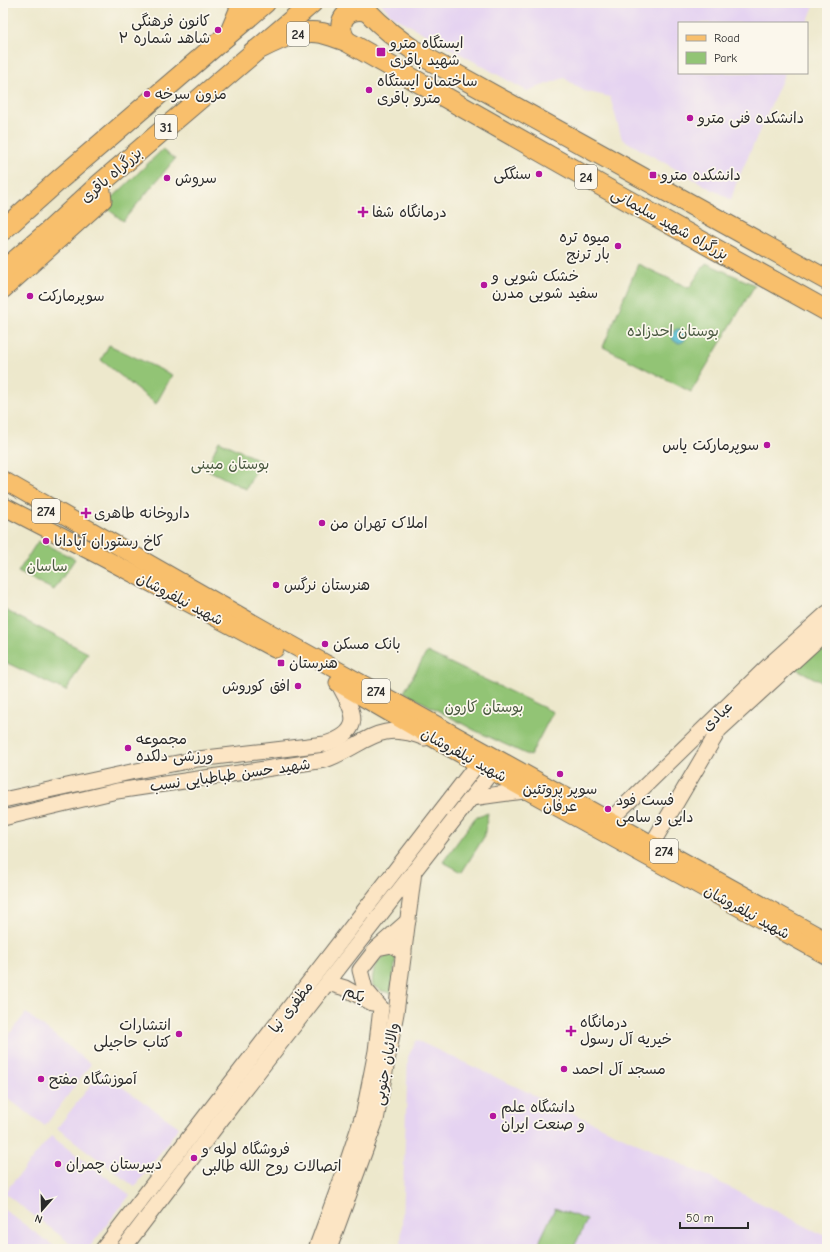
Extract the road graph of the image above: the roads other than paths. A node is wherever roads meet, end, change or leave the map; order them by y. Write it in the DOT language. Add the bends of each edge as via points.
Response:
graph roads {
  1 [pos="241,3"];
  2 [pos="265,3"];
  3 [pos="312,3"];
  4 [pos="366,7"];
  5 [pos="227,36"];
  6 [pos="346,41"];
  7 [pos="253,52"];
  8 [pos="60,179"];
  9 [pos="101,183"];
  10 [pos="80,202"];
  11 [pos="28,208"];
  12 [pos="3,230"];
  13 [pos="47,233"];
  14 [pos="3,271"];
  15 [pos="827,280"];
  16 [pos="3,290"];
  17 [pos="827,311"];
  18 [pos="3,480"];
  19 [pos="3,486"];
  20 [pos="3,497"];
  21 [pos="3,506"];
  22 [pos="88,540"];
  23 [pos="110,541"];
  24 [pos="100,556"];
  25 [pos="827,613"];
  26 [pos="827,631"];
  27 [pos="338,683"];
  28 [pos="714,728"];
  29 [pos="450,748"];
  30 [pos="258,752"];
  31 [pos="489,762"];
  32 [pos="265,770"];
  33 [pos="528,791"];
  34 [pos="471,798"];
  35 [pos="3,800"];
  36 [pos="3,818"];
  37 [pos="609,821"];
  38 [pos="429,825"];
  39 [pos="442,836"];
  40 [pos="649,850"];
  41 [pos="414,871"];
  42 [pos="408,921"];
  43 [pos="827,941"];
  44 [pos="377,948"];
  45 [pos="404,953"];
  46 [pos="827,956"];
  47 [pos="328,983"];
  48 [pos="382,1008"];
  49 [pos="370,1116"];
  50 [pos="103,1249"];
  51 [pos="124,1249"];
  52 [pos="316,1249"];
  53 [pos="328,1249"];
  1 -- 5 [label="main road"];
  2 -- 5 [label="highway, 31"];
  3 -- 7 [label="highway, بزرگراه باقری / 31"];
  4 -- 6 [label="highway" via="354,10 344,17 341,29"];
  4 -- 15 [label="highway, بزرگراه شهید سلیمانی / 24" via="379,24 421,55"];
  5 -- 8 [label="highway, بزرگراه باقری / 31"];
  6 -- 7 [label="highway, 24" via="322,33 304,32 283,37"];
  6 -- 17 [label="highway, بزرگراه شهید سلیمانی / 24"];
  7 -- 9 [label="highway, بزرگراه باقری / 31"];
  8 -- 10 [label="highway" via="60,190 64,196"];
  8 -- 11 [label="highway, بزرگراه باقری / 31"];
  9 -- 10 [label="highway, بزرگراه باقری / 31"];
  9 -- 16 [label="main road" via="103,200"];
  10 -- 13 [label="highway, بزرگراه باقری / 31"];
  11 -- 12 [label="highway, بزرگراه باقری / 31"];
  11 -- 13 [label="highway" via="44,216 48,227"];
  13 -- 14 [label="highway, بزرگراه باقری / 31"];
  18 -- 23 [label="main road, شهید نیلفروشان"];
  19 -- 22 [label="main road, 274"];
  20 -- 22 [label="main road, 274"];
  21 -- 24 [label="main road"];
  22 -- 23 [label="main road, 274"];
  22 -- 24 [label="main road, 274"];
  23 -- 31 [label="main road, شهید نیلفروشان / 274"];
  24 -- 27 [label="main road, شهید نیلفروشان / 274"];
  25 -- 28 [label="main road, عبادی" via="769,665"];
  26 -- 28 [label="main road, عبادی"];
  27 -- 29 [label="main road, شهید نیلفروشان / 274"];
  27 -- 30 [label="main road, شهید حسن طباطبایی نسب" via="353,714 353,722 344,735 325,744"];
  28 -- 37 [label="main road, عبادی"];
  28 -- 40 [label="main road, عبادی"];
  29 -- 31 [label="main road, شهید نیلفروشان / 274"];
  29 -- 32 [label="main road, شهید حسن طباطبایی نسب" via="411,733 382,732 370,736 340,755 325,760"];
  30 -- 32 [label="main road" via="266,756"];
  30 -- 35 [label="main road, شهید حسن طباطبایی نسب" via="191,760"];
  31 -- 33 [label="main road, شهید نیلفروشان / 274"];
  31 -- 34 [label="main road, مظفری نیا"];
  31 -- 37 [label="main road, شهید نیلفروشان / 274"];
  31 -- 38 [label="main road, مظفری نیا"];
  32 -- 36 [label="main road, شهید حسن طباطبایی نسب" via="117,791"];
  33 -- 34 [label="main road"];
  33 -- 40 [label="main road, شهید نیلفروشان / 274"];
  34 -- 39 [label="main road, مظفری نیا"];
  37 -- 40 [label="main road, شهید نیلفروشان / 274"];
  38 -- 39 [label="main road" via="442,829"];
  38 -- 50 [label="main road, مظفری نیا"];
  39 -- 41 [label="main road, مظفری نیا"];
  40 -- 43 [label="main road, شهید نیلفروشان / 274"];
  40 -- 46 [label="main road, شهید نیلفروشان / 274"];
  41 -- 42 [label="main road, والائیان جنوبی"];
  41 -- 47 [label="main road, مظفری نیا"];
  42 -- 44 [label="main road"];
  42 -- 45 [label="main road, والائیان جنوبی"];
  44 -- 45 [label="main road" via="392,945"];
  44 -- 48 [label="main road" via="360,970 365,989"];
  45 -- 49 [label="main road, والائیان جنوبی" via="396,1013"];
  47 -- 48 [label="main road, یکم" via="345,988"];
  47 -- 51 [label="main road, مظفری نیا"];
  48 -- 49 [label="main road, والائیان جنوبی"];
  49 -- 52 [label="main road, والائیان جنوبی" via="342,1178"];
  49 -- 53 [label="main road, والائیان جنوبی"];
}
